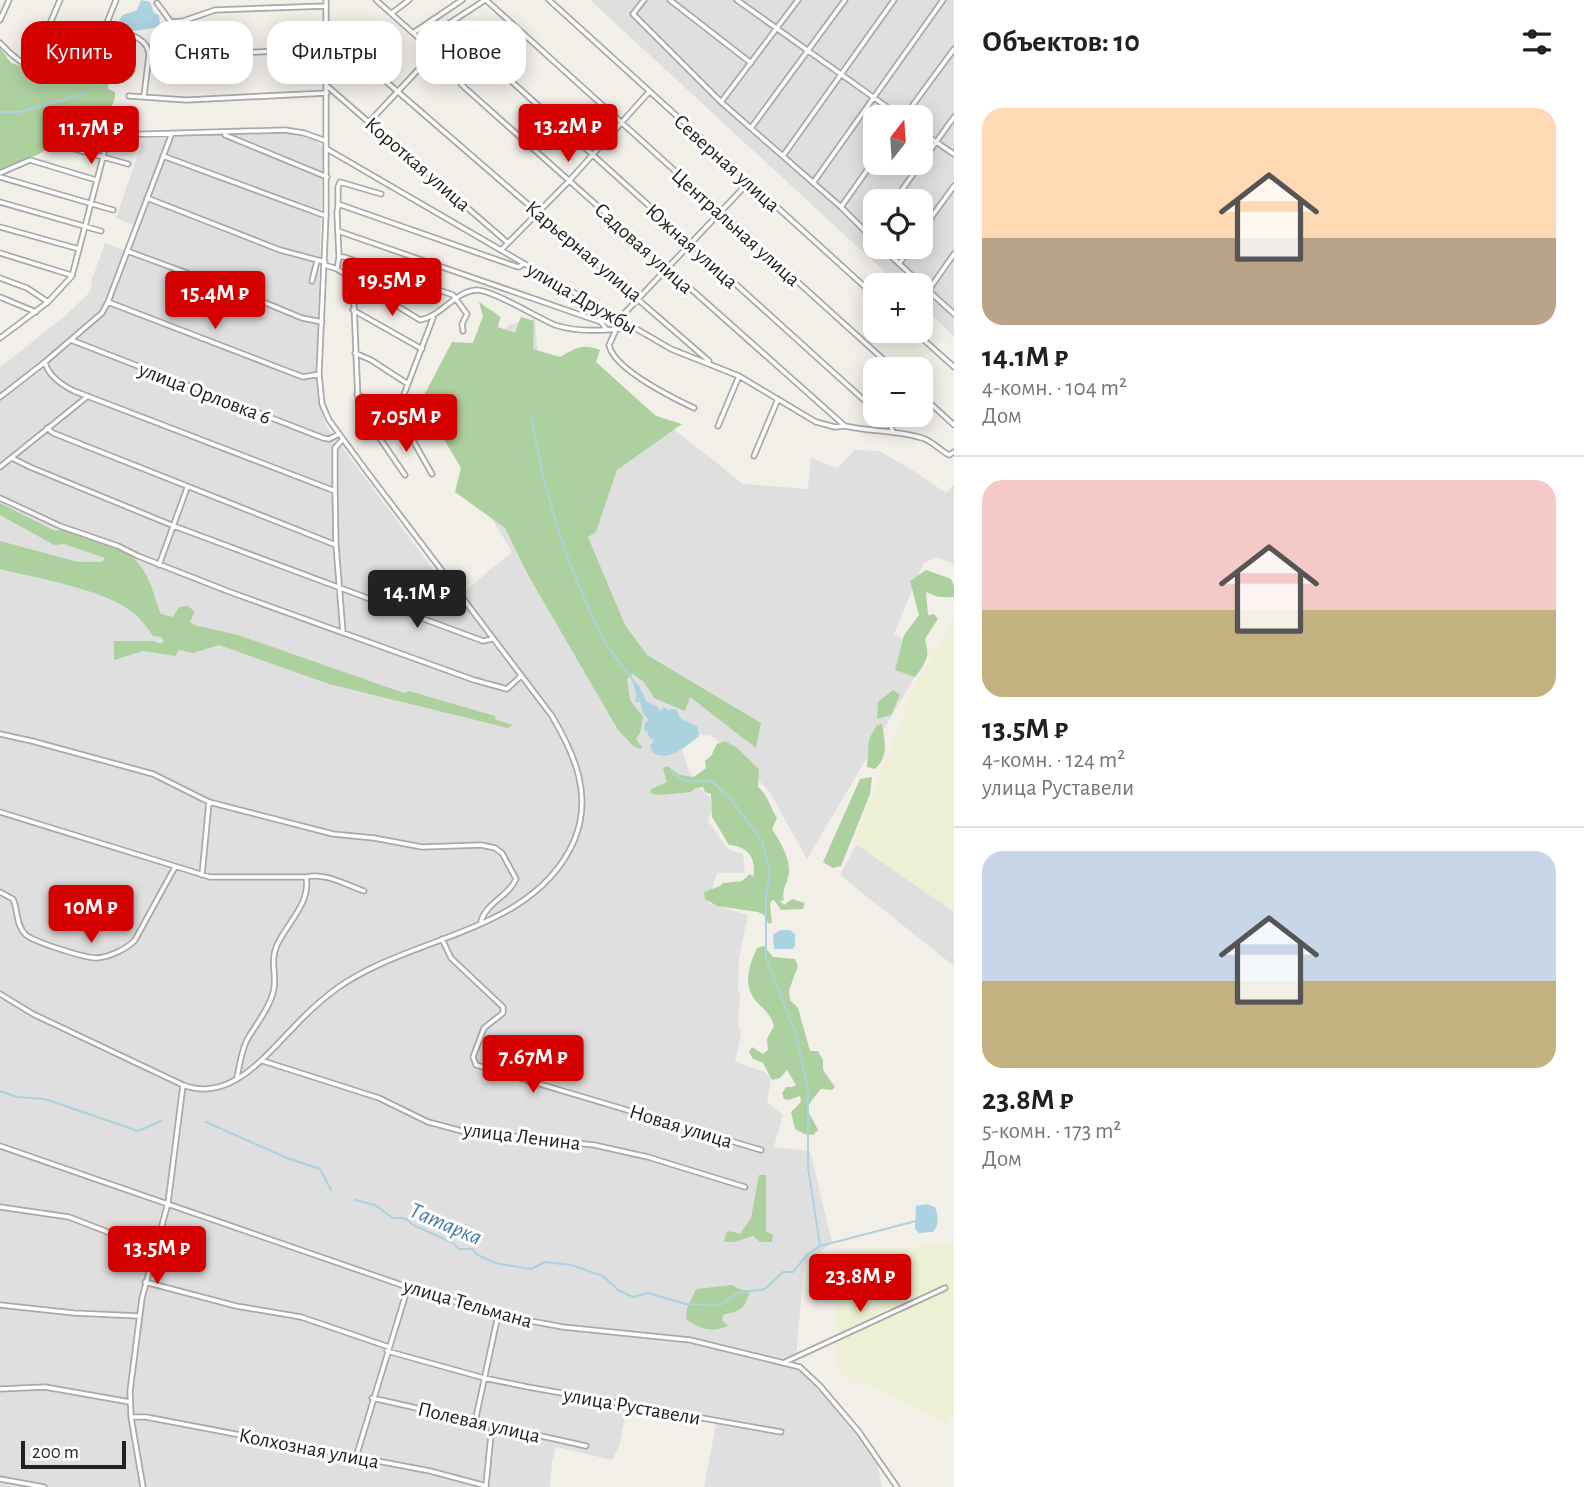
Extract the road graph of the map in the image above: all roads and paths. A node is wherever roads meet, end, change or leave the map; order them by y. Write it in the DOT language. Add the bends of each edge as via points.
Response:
graph roads {
  1 [pos="9,0"];
  2 [pos="60,0"];
  3 [pos="116,0"];
  4 [pos="376,0"];
  5 [pos="409,0"];
  6 [pos="462,0"];
  7 [pos="485,0"];
  8 [pos="549,0"];
  9 [pos="644,0"];
  10 [pos="670,0"];
  11 [pos="737,0"];
  12 [pos="797,0"];
  13 [pos="845,0"];
  14 [pos="894,0"];
  15 [pos="943,0"];
  16 [pos="326,3"];
  17 [pos="157,4"];
  18 [pos="392,13"];
  19 [pos="0,20"];
  20 [pos="51,21"];
  21 [pos="108,21"];
  22 [pos="326,21"];
  23 [pos="453,21"];
  24 [pos="776,28"];
  25 [pos="413,33"];
  26 [pos="416,36"];
  27 [pos="136,37"];
  28 [pos="0,43"];
  29 [pos="954,49"];
  30 [pos="267,51"];
  31 [pos="809,51"];
  32 [pos="149,55"];
  33 [pos="21,63"];
  34 [pos="751,63"];
  35 [pos="416,72"];
  36 [pos="842,75"];
  37 [pos="390,84"];
  38 [pos="461,84"];
  39 [pos="514,84"];
  40 [pos="327,86"];
  41 [pos="398,91"];
  42 [pos="649,92"];
  43 [pos="327,93"];
  44 [pos="129,96"];
  45 [pos="144,96"];
  46 [pos="874,98"];
  47 [pos="721,102"];
  48 [pos="885,105"];
  49 [pos="912,105"];
  50 [pos="954,117"];
  51 [pos="370,122"];
  52 [pos="620,123"];
  53 [pos="751,128"];
  54 [pos="225,132"];
  55 [pos="172,133"];
  56 [pos="933,140"];
  57 [pos="326,141"];
  58 [pos="936,142"];
  59 [pos="60,145"];
  60 [pos="327,149"];
  61 [pos="954,154"];
  62 [pos="593,155"];
  63 [pos="163,156"];
  64 [pos="783,156"];
  65 [pos="103,157"];
  66 [pos="128,163"];
  67 [pos="0,175"];
  68 [pos="864,175"];
  69 [pos="327,177"];
  70 [pos="97,180"];
  71 [pos="569,181"];
  72 [pos="748,183"];
  73 [pos="813,183"];
  74 [pos="954,186"];
  75 [pos="903,189"];
  76 [pos="382,194"];
  77 [pos="147,198"];
  78 [pos="0,202"];
  79 [pos="91,203"];
  80 [pos="338,206"];
  81 [pos="841,207"];
  82 [pos="113,209"];
  83 [pos="538,213"];
  84 [pos="721,213"];
  85 [pos="933,215"];
  86 [pos="326,216"];
  87 [pos="85,226"];
  88 [pos="0,227"];
  89 [pos="863,229"];
  90 [pos="101,231"];
  91 [pos="338,231"];
  92 [pos="508,243"];
  93 [pos="690,244"];
  94 [pos="79,249"];
  95 [pos="127,250"];
  96 [pos="501,250"];
  97 [pos="0,253"];
  98 [pos="954,254"];
  99 [pos="339,257"];
  100 [pos="894,259"];
  101 [pos="903,259"];
  102 [pos="317,261"];
  103 [pos="524,263"];
  104 [pos="325,264"];
  105 [pos="899,264"];
  106 [pos="667,268"];
  107 [pos="337,269"];
  108 [pos="909,273"];
  109 [pos="72,276"];
  110 [pos="0,278"];
  111 [pos="312,281"];
  112 [pos="353,281"];
  113 [pos="933,284"];
  114 [pos="863,285"];
  115 [pos="933,295"];
  116 [pos="0,297"];
  117 [pos="638,298"];
  118 [pos="455,300"];
  119 [pos="48,302"];
  120 [pos="108,302"];
  121 [pos="353,310"];
  122 [pos="36,312"];
  123 [pos="954,314"];
  124 [pos="433,318"];
  125 [pos="619,320"];
  126 [pos="322,322"];
  127 [pos="633,328"];
  128 [pos="606,329"];
  129 [pos="614,329"];
  130 [pos="463,331"];
  131 [pos="0,338"];
  132 [pos="71,340"];
  133 [pos="927,343"];
  134 [pos="422,349"];
  135 [pos="355,353"];
  136 [pos="881,357"];
  137 [pos="45,362"];
  138 [pos="713,363"];
  139 [pos="954,367"];
  140 [pos="319,374"];
  141 [pos="738,376"];
  142 [pos="408,384"];
  143 [pos="357,394"];
  144 [pos="88,396"];
  145 [pos="0,397"];
  146 [pos="778,399"];
  147 [pos="863,399"];
  148 [pos="933,406"];
  149 [pos="694,408"];
  150 [pos="403,423"];
  151 [pos="954,425"];
  152 [pos="718,426"];
  153 [pos="845,426"];
  154 [pos="890,427"];
  155 [pos="47,428"];
  156 [pos="893,433"];
  157 [pos="341,437"];
  158 [pos="329,439"];
  159 [pos="335,448"];
  160 [pos="954,452"];
  161 [pos="754,456"];
  162 [pos="12,458"];
  163 [pos="0,467"];
  164 [pos="432,474"];
  165 [pos="405,475"];
  166 [pos="188,487"];
  167 [pos="335,491"];
  168 [pos="0,498"];
  169 [pos="174,526"];
  170 [pos="336,545"];
  171 [pos="159,565"];
  172 [pos="339,587"];
  173 [pos="343,633"];
  174 [pos="493,639"];
  175 [pos="521,675"];
  176 [pos="0,734"];
  177 [pos="209,802"];
  178 [pos="0,812"];
  179 [pos="175,867"];
  180 [pos="202,874"];
  181 [pos="306,877"];
  182 [pos="364,891"];
  183 [pos="0,892"];
  184 [pos="481,923"];
  185 [pos="442,939"];
  186 [pos="0,994"];
  187 [pos="263,1062"];
  188 [pos="237,1078"];
  189 [pos="183,1085"];
  190 [pos="0,1146"];
  191 [pos="761,1150"];
  192 [pos="745,1187"];
  193 [pos="168,1203"];
  194 [pos="0,1207"];
  195 [pos="154,1250"];
  196 [pos="145,1282"];
  197 [pos="408,1287"];
  198 [pos="946,1288"];
  199 [pos="0,1304"];
  200 [pos="498,1315"];
  201 [pos="139,1316"];
  202 [pos="388,1349"];
  203 [pos="785,1362"];
  204 [pos="484,1378"];
  205 [pos="0,1389"];
  206 [pos="372,1398"];
  207 [pos="130,1402"];
  208 [pos="131,1417"];
  209 [pos="475,1422"];
  210 [pos="492,1426"];
  211 [pos="781,1432"];
  212 [pos="586,1446"];
  213 [pos="356,1457"];
  214 [pos="0,1479"];
  215 [pos="486,1486"];
  216 [pos="44,1487"];
  217 [pos="143,1487"];
  218 [pos="897,1487"];
  1 -- 19 [label="street"];
  2 -- 20 [label="street"];
  3 -- 21 [label="street"];
  4 -- 18 [label="street, Садовая улица"];
  5 -- 18 [label="street"];
  6 -- 25 [label="street"];
  7 -- 23 [label="street"];
  7 -- 52 [label="street, Центральная улица"];
  8 -- 42 [label="street, Северная улица"];
  9 -- 47 [label="street" via="633,15"];
  10 -- 34 [label="street"];
  11 -- 24 [label="street"];
  12 -- 24 [label="street"];
  13 -- 31 [label="street"];
  14 -- 36 [label="street"];
  15 -- 46 [label="street"];
  16 -- 17 [label="street" via="215,10 171,22"];
  16 -- 22 [label="street"];
  18 -- 25 [label="street, Садовая улица"];
  24 -- 31 [label="street"];
  24 -- 34 [label="street"];
  25 -- 26 [label="street, Садовая улица"];
  27 -- 32 [label="street" via="147,45"];
  28 -- 33 [label="street"];
  29 -- 49 [label="street"];
  30 -- 32 [label="street"];
  31 -- 36 [label="street"];
  31 -- 53 [label="street"];
  32 -- 45 [label="street"];
  34 -- 47 [label="street"];
  35 -- 41 [label="street"];
  36 -- 46 [label="street"];
  36 -- 64 [label="street"];
  37 -- 41 [label="street, Карьерная улица"];
  38 -- 71 [label="street, Садовая улица"];
  39 -- 62 [label="street, Южная улица"];
  40 -- 43 [label="street"];
  40 -- 51 [label="street, Короткая улица"];
  41 -- 51 [label="street"];
  41 -- 83 [label="street, Карьерная улица"];
  42 -- 52 [label="street"];
  42 -- 72 [label="street, Северная улица"];
  43 -- 45 [label="street" via="186,100"];
  43 -- 57 [label="street"];
  44 -- 45 [label="street"];
  46 -- 48 [label="street"];
  46 -- 73 [label="street"];
  47 -- 53 [label="street"];
  50 -- 58 [label="street"];
  51 -- 92 [label="street, Короткая улица"];
  52 -- 62 [label="street"];
  52 -- 84 [label="street, Центральная улица"];
  53 -- 64 [label="street"];
  54 -- 55 [label="street"];
  54 -- 57 [label="street" via="285,130"];
  54 -- 69 [label="street"];
  55 -- 63 [label="street"];
  55 -- 65 [label="street" via="114,135 108,138"];
  56 -- 58 [label="street"];
  57 -- 60 [label="street"];
  58 -- 61 [label="street"];
  58 -- 75 [label="street"];
  59 -- 65 [label="street"];
  60 -- 69 [label="street"];
  60 -- 96 [label="street, улица Дружбы"];
  62 -- 71 [label="street"];
  62 -- 93 [label="street, Южная улица"];
  63 -- 77 [label="street"];
  63 -- 86 [label="street"];
  64 -- 73 [label="street"];
  65 -- 66 [label="street"];
  65 -- 70 [label="street"];
  67 -- 70 [label="street" via="30,160"];
  67 -- 79 [label="street"];
  68 -- 81 [label="street"];
  69 -- 86 [label="street"];
  70 -- 79 [label="street"];
  71 -- 83 [label="street"];
  71 -- 106 [label="street, Садовая улица"];
  72 -- 84 [label="street"];
  72 -- 114 [label="street, Северная улица"];
  73 -- 81 [label="street"];
  74 -- 85 [label="street"];
  76 -- 80 [label="street" via="340,183"];
  77 -- 95 [label="street"];
  77 -- 102 [label="street"];
  78 -- 87 [label="street"];
  79 -- 82 [label="street"];
  79 -- 87 [label="street"];
  80 -- 91 [label="street"];
  80 -- 103 [label="street" via="515,267"];
  81 -- 89 [label="street"];
  83 -- 92 [label="street"];
  83 -- 117 [label="street, Карьерная улица"];
  84 -- 93 [label="street"];
  84 -- 136 [label="street, Центральная улица"];
  86 -- 104 [label="street"];
  87 -- 90 [label="street"];
  87 -- 94 [label="street"];
  88 -- 94 [label="street"];
  91 -- 99 [label="street"];
  91 -- 128 [label="street" via="601,322"];
  92 -- 96 [label="street"];
  93 -- 106 [label="street"];
  93 -- 147 [label="street, Южная улица"];
  94 -- 109 [label="street"];
  95 -- 120 [label="street"];
  95 -- 126 [label="street"];
  96 -- 103 [label="street, улица Дружбы"];
  97 -- 109 [label="street"];
  98 -- 113 [label="street"];
  99 -- 107 [label="street"];
  99 -- 118 [label="street" via="453,295"];
  100 -- 105 [label="street"];
  101 -- 105 [label="street"];
  102 -- 104 [label="street"];
  102 -- 111 [label="street"];
  103 -- 125 [label="street, улица Дружбы"];
  104 -- 107 [label="street"];
  104 -- 126 [label="street"];
  105 -- 108 [label="street"];
  106 -- 117 [label="street"];
  106 -- 153 [label="street, Садовая улица"];
  107 -- 112 [label="street"];
  109 -- 119 [label="street"];
  110 -- 119 [label="street"];
  112 -- 121 [label="street"];
  112 -- 124 [label="street" via="420,320"];
  115 -- 123 [label="street"];
  116 -- 122 [label="street"];
  117 -- 125 [label="street"];
  117 -- 138 [label="street, Карьерная улица"];
  118 -- 124 [label="street"];
  118 -- 128 [label="street" via="477,290 556,325"];
  118 -- 130 [label="street" via="467,314"];
  119 -- 122 [label="street"];
  120 -- 132 [label="street" via="97,319"];
  120 -- 140 [label="street" via="303,377"];
  121 -- 134 [label="street"];
  121 -- 135 [label="street"];
  122 -- 131 [label="street"];
  124 -- 134 [label="street"];
  125 -- 127 [label="street, улица Дружбы"];
  126 -- 140 [label="street"];
  127 -- 129 [label="street"];
  127 -- 138 [label="street, улица Дружбы" via="677,352"];
  128 -- 129 [label="street"];
  129 -- 149 [label="street" via="613,354 652,388"];
  132 -- 137 [label="street"];
  132 -- 158 [label="street, улица Орловка 6"];
  133 -- 139 [label="street"];
  134 -- 142 [label="street"];
  135 -- 142 [label="street"];
  135 -- 143 [label="street"];
  137 -- 144 [label="street" via="62,384"];
  137 -- 145 [label="street"];
  138 -- 141 [label="street, улица Дружбы"];
  140 -- 157 [label="street" via="322,404"];
  141 -- 146 [label="street, улица Дружбы"];
  141 -- 152 [label="street"];
  142 -- 150 [label="street" via="402,402 408,419"];
  143 -- 150 [label="street"];
  143 -- 165 [label="street" via="361,411"];
  144 -- 155 [label="street"];
  144 -- 167 [label="street"];
  146 -- 153 [label="street, улица Дружбы" via="816,422"];
  146 -- 161 [label="street"];
  148 -- 151 [label="street"];
  150 -- 164 [label="street"];
  153 -- 156 [label="street"];
  154 -- 156 [label="street"];
  155 -- 162 [label="street"];
  155 -- 166 [label="street"];
  156 -- 160 [label="street" via="926,439 949,455"];
  157 -- 158 [label="street"];
  157 -- 159 [label="street"];
  157 -- 174 [label="street"];
  158 -- 159 [label="street"];
  159 -- 167 [label="street"];
  162 -- 163 [label="street"];
  162 -- 169 [label="street"];
  166 -- 169 [label="street"];
  166 -- 170 [label="street"];
  167 -- 170 [label="street"];
  168 -- 171 [label="street"];
  169 -- 171 [label="street"];
  169 -- 172 [label="street"];
  170 -- 172 [label="street"];
  171 -- 173 [label="street"];
  172 -- 173 [label="street"];
  172 -- 174 [label="street" via="483,641"];
  173 -- 175 [label="street" via="502,688 513,685"];
  174 -- 175 [label="street"];
  175 -- 184 [label="street" via="568,744 582,787 582,816 569,852 554,874 526,900"];
  176 -- 177 [label="street" via="153,774"];
  177 -- 180 [label="street"];
  177 -- 184 [label="street" via="333,834 422,847 481,845 499,849 515,882 489,905"];
  178 -- 179 [label="street"];
  179 -- 180 [label="street"];
  179 -- 183 [label="street" via="131,945 100,957 32,940 21,928 13,899"];
  180 -- 181 [label="street" via="219,878"];
  181 -- 182 [label="street" via="317,875"];
  181 -- 188 [label="street" via="300,908 274,952 275,980 269,1005 243,1051"];
  184 -- 185 [label="street"];
  185 -- 187 [label="street" via="345,983 303,1017"];
  185 -- 191 [label="street, Новая улица" via="451,958 503,1007 503,1013 484,1028 473,1057 476,1065"];
  186 -- 189 [label="street"];
  187 -- 188 [label="street"];
  187 -- 192 [label="street, улица Ленина" via="379,1098 428,1122 462,1131 594,1145"];
  188 -- 189 [label="street" via="202,1090"];
  189 -- 193 [label="street"];
  190 -- 193 [label="street, улица Тельмана"];
  193 -- 195 [label="street"];
  193 -- 197 [label="street, улица Тельмана"];
  194 -- 195 [label="street" via="69,1217"];
  195 -- 196 [label="street"];
  196 -- 201 [label="street"];
  196 -- 202 [label="street" via="301,1317"];
  197 -- 200 [label="street, улица Тельмана"];
  197 -- 202 [label="street"];
  198 -- 203 [label="street"];
  199 -- 201 [label="street"];
  200 -- 203 [label="street, улица Тельмана" via="690,1340"];
  200 -- 204 [label="street"];
  201 -- 207 [label="street"];
  202 -- 204 [label="street, улица Руставели"];
  202 -- 206 [label="street"];
  203 -- 218 [label="street, улица Тельмана" via="800,1367 820,1386"];
  204 -- 209 [label="street"];
  204 -- 211 [label="street, улица Руставели"];
  205 -- 207 [label="street" via="45,1387"];
  206 -- 209 [label="street, Полевая улица"];
  206 -- 213 [label="street"];
  207 -- 208 [label="street"];
  208 -- 213 [label="street, Колхозная улица"];
  208 -- 217 [label="street"];
  209 -- 210 [label="street, Полевая улица"];
  210 -- 212 [label="street, Полевая улица"];
  210 -- 215 [label="street"];
  213 -- 215 [label="street, Колхозная улица"];
  214 -- 216 [label="street"];
}
